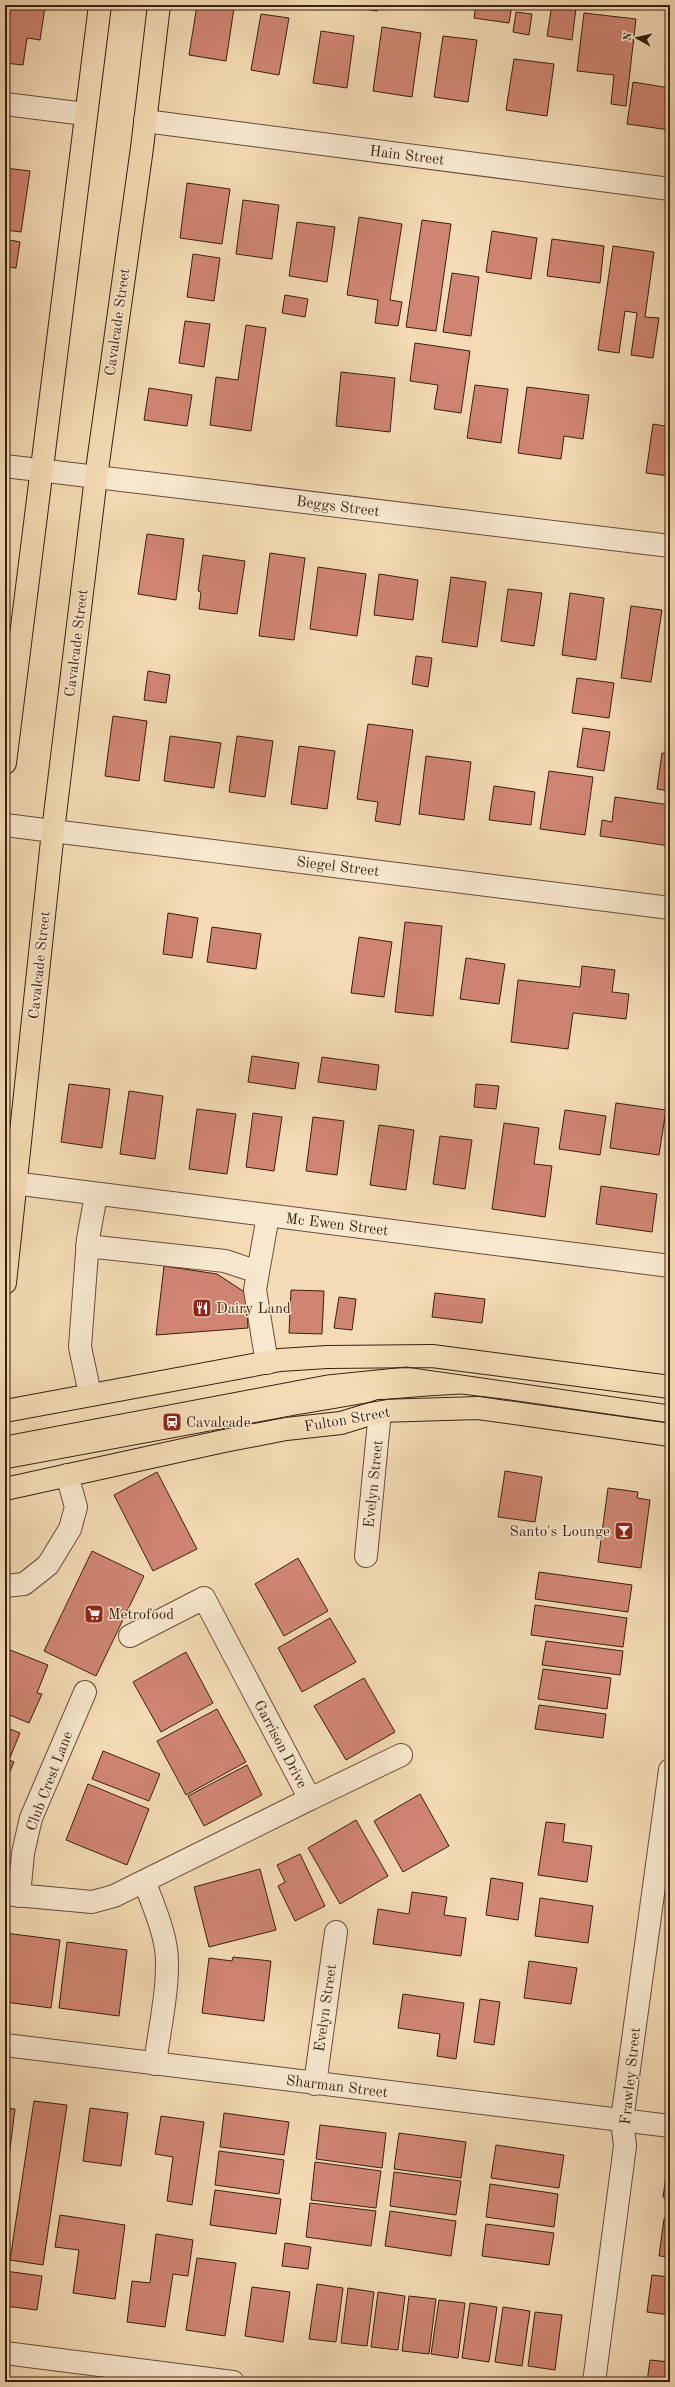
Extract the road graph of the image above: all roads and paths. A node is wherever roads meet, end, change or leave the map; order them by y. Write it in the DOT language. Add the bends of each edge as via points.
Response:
graph roads {
  1 [pos="100,5"];
  2 [pos="159,5"];
  3 [pos="5,104"];
  4 [pos="85,114"];
  5 [pos="145,121"];
  6 [pos="670,189"];
  7 [pos="5,466"];
  8 [pos="42,471"];
  9 [pos="96,477"];
  10 [pos="670,546"];
  11 [pos="5,763"];
  12 [pos="5,825"];
  13 [pos="53,831"];
  14 [pos="670,908"];
  15 [pos="11,1183"];
  16 [pos="96,1194"];
  17 [pos="268,1216"];
  18 [pos="87,1246"];
  19 [pos="670,1266"];
  20 [pos="258,1272"];
  21 [pos="5,1283"];
  22 [pos="267,1363"];
  23 [pos="670,1387"];
  24 [pos="90,1394"];
  25 [pos="5,1411"];
  26 [pos="380,1411"];
  27 [pos="670,1435"];
  28 [pos="67,1475"];
  29 [pos="5,1489"];
  30 [pos="366,1556"];
  31 [pos="5,1586"];
  32 [pos="130,1636"];
  33 [pos="85,1692"];
  34 [pos="401,1755"];
  35 [pos="670,1770"];
  36 [pos="310,1799"];
  37 [pos="145,1883"];
  38 [pos="12,1895"];
  39 [pos="336,1932"];
  40 [pos="5,2045"];
  41 [pos="155,2064"];
  42 [pos="315,2084"];
  43 [pos="622,2120"];
  44 [pos="670,2126"];
  45 [pos="5,2353"];
  46 [pos="233,2382"];
  47 [pos="594,2382"];
  1 -- 4 [label="main road"];
  2 -- 5 [label="main road, Cavalcade Street"];
  3 -- 4 [label="street"];
  4 -- 8 [label="main road"];
  5 -- 6 [label="street, Hain Street"];
  5 -- 9 [label="main road, Cavalcade Street"];
  7 -- 8 [label="street, Beggs Street"];
  8 -- 9 [label="street, Beggs Street"];
  8 -- 11 [label="main road"];
  9 -- 10 [label="street, Beggs Street"];
  9 -- 13 [label="main road, Cavalcade Street"];
  12 -- 13 [label="street, Siegel Street"];
  13 -- 14 [label="street, Siegel Street"];
  13 -- 15 [label="main road, Cavalcade Street"];
  15 -- 16 [label="street, Mc Ewen Street"];
  15 -- 21 [label="main road, Cavalcade Street"];
  16 -- 17 [label="street, Mc Ewen Street"];
  16 -- 18 [label="street"];
  17 -- 19 [label="street, Mc Ewen Street"];
  17 -- 20 [label="street"];
  18 -- 20 [label="street" via="225,1261"];
  18 -- 24 [label="street" via="80,1347"];
  20 -- 22 [label="street" via="255,1290"];
  22 -- 23 [label="main road" via="327,1357 432,1356"];
  22 -- 24 [label="main road"];
  24 -- 25 [label="main road"];
  26 -- 27 [label="main road, Fulton Street" via="478,1408"];
  26 -- 28 [label="main road, Fulton Street" via="341,1423 286,1429"];
  26 -- 30 [label="street, Evelyn Street"];
  28 -- 29 [label="main road, Fulton Street"];
  28 -- 31 [label="street" via="76,1507 70,1529 48,1565 24,1584"];
  32 -- 36 [label="street, Garrison Drive" via="204,1598"];
  33 -- 38 [label="street, Club Crest Lane" via="31,1818"];
  34 -- 36 [label="street"];
  35 -- 43 [label="street, Frawley Street"];
  36 -- 37 [label="street, Garrison Drive"];
  37 -- 38 [label="street, Garrison Drive" via="92,1902"];
  37 -- 41 [label="street" via="161,1924 168,1967"];
  39 -- 42 [label="street, Evelyn Street"];
  40 -- 41 [label="street, Sharman Street"];
  41 -- 42 [label="street, Sharman Street"];
  42 -- 43 [label="street, Sharman Street"];
  43 -- 44 [label="street, Sharman Street"];
  43 -- 47 [label="street, Frawley Street" via="624,2146"];
  45 -- 46 [label="street"];
}
